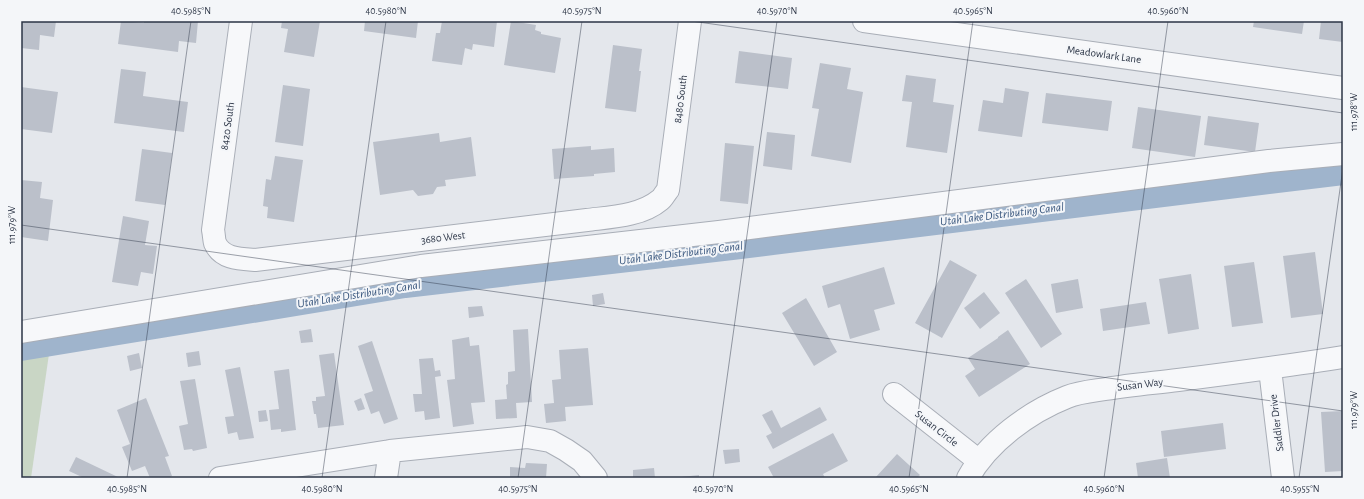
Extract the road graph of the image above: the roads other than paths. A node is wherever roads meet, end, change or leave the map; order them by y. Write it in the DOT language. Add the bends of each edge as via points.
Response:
graph roads {
  1 [pos="241,21"];
  2 [pos="690,21"];
  3 [pos="864,21"];
  4 [pos="1343,88"];
  5 [pos="1343,154"];
  6 [pos="670,177"];
  7 [pos="213,230"];
  8 [pos="21,332"];
  9 [pos="1343,357"];
  10 [pos="1270,369"];
  11 [pos="894,394"];
  12 [pos="390,451"];
  13 [pos="974,469"];
  14 [pos="220,478"];
  15 [pos="386,478"];
  16 [pos="596,478"];
  17 [pos="1282,478"];
  1 -- 7 [label="street, 8420 South"];
  2 -- 6 [label="street, 8480 South"];
  3 -- 4 [label="street, Meadowlark Lane"];
  5 -- 8 [label="street" via="1269,161 720,232 421,266"];
  6 -- 7 [label="street, 3680 West" via="668,190 661,199 630,214 255,260 236,259 222,253 215,243"];
  9 -- 10 [label="street, Susan Way"];
  10 -- 13 [label="street, Susan Way" via="1120,386 1068,397 1013,428 992,446"];
  10 -- 17 [label="street, Saddler Drive"];
  11 -- 13 [label="street, Susan Circle"];
  12 -- 14 [label="street"];
  12 -- 15 [label="street"];
  12 -- 16 [label="street" via="527,437 550,441 566,450 582,461"];
}
